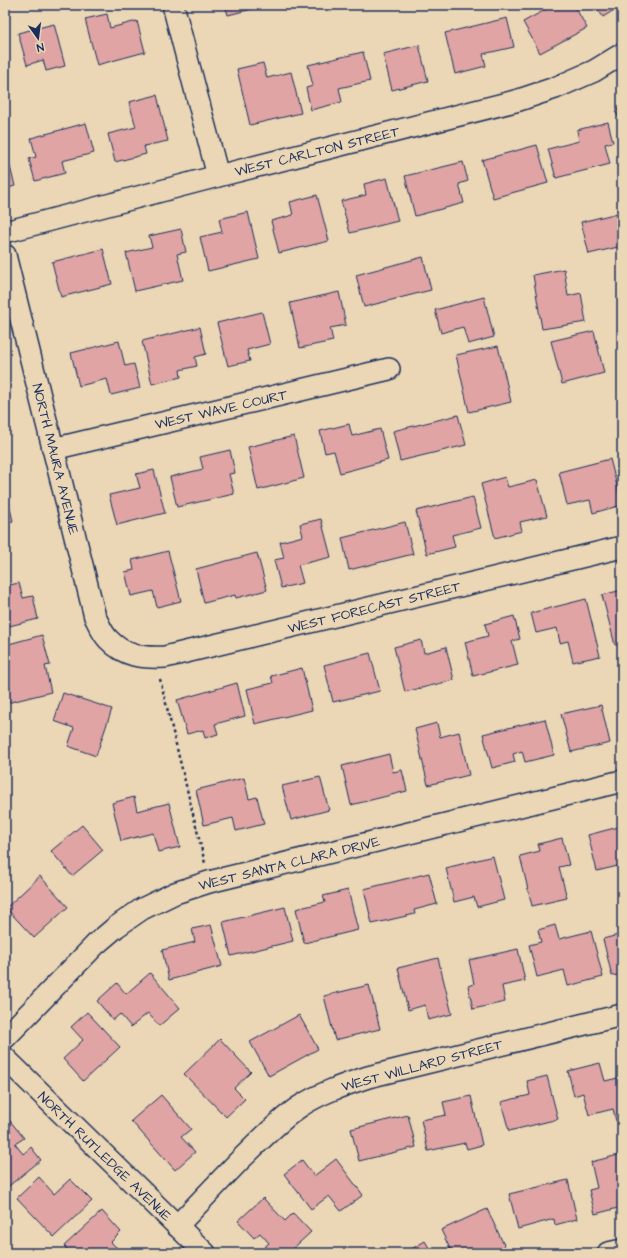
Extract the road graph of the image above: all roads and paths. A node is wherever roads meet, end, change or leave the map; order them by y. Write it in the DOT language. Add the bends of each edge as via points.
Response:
graph roads {
  1 [pos="173,5"];
  2 [pos="622,54"];
  3 [pos="218,176"];
  4 [pos="5,232"];
  5 [pos="5,255"];
  6 [pos="389,369"];
  7 [pos="53,449"];
  8 [pos="622,547"];
  9 [pos="126,653"];
  10 [pos="160,679"];
  11 [pos="622,781"];
  12 [pos="205,864"];
  13 [pos="622,1015"];
  14 [pos="5,1038"];
  15 [pos="5,1058"];
  16 [pos="177,1226"];
  17 [pos="622,1250"];
  18 [pos="205,1253"];
  19 [pos="608,1253"];
  1 -- 3 [label="street"];
  2 -- 3 [label="street, WEST CARLTON STREET" via="555,88 519,100"];
  3 -- 4 [label="street, WEST CARLTON STREET"];
  5 -- 7 [label="street, NORTH MAURA AVENUE"];
  6 -- 7 [label="street, WEST WAVE COURT"];
  7 -- 9 [label="street, NORTH MAURA AVENUE" via="95,617 107,638"];
  8 -- 9 [label="street, WEST FORECAST STREET" via="165,657 145,658"];
  10 -- 12 [label="path"];
  11 -- 14 [label="street, WEST SANTA CLARA DRIVE" via="175,892 116,926"];
  13 -- 16 [label="street, WEST WILLARD STREET" via="338,1086 298,1108 280,1122"];
  15 -- 16 [label="street, NORTH RUTLEDGE AVENUE"];
  16 -- 18 [label="street, NORTH RUTLEDGE AVENUE"];
  17 -- 19 [label="street"];
}
